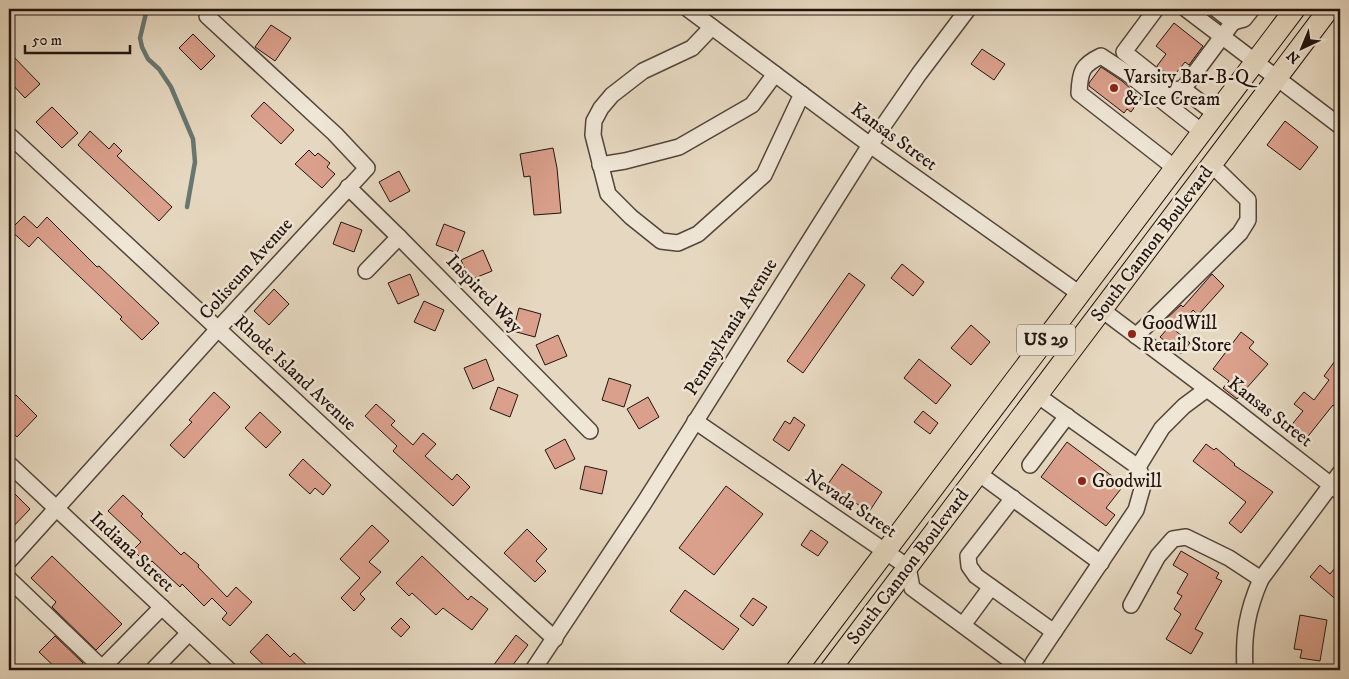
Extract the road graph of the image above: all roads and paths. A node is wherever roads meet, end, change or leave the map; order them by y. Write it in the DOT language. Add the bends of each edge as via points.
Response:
graph roads {
  1 [pos="690,9"];
  2 [pos="968,9"];
  3 [pos="1156,9"];
  4 [pos="1186,9"];
  5 [pos="1216,9"];
  6 [pos="1252,9"];
  7 [pos="1294,9"];
  8 [pos="1329,9"];
  9 [pos="207,16"];
  10 [pos="1233,22"];
  11 [pos="712,27"];
  12 [pos="1222,37"];
  13 [pos="1255,62"];
  14 [pos="775,74"];
  15 [pos="1276,79"];
  16 [pos="1183,89"];
  17 [pos="802,94"];
  18 [pos="1216,114"];
  19 [pos="1340,126"];
  20 [pos="1202,132"];
  21 [pos="9,135"];
  22 [pos="870,145"];
  23 [pos="1211,164"];
  24 [pos="600,165"];
  25 [pos="1175,168"];
  26 [pos="348,187"];
  27 [pos="399,237"];
  28 [pos="366,271"];
  29 [pos="1080,294"];
  30 [pos="1102,310"];
  31 [pos="218,329"];
  32 [pos="1136,336"];
  33 [pos="1207,389"];
  34 [pos="1037,395"];
  35 [pos="1067,416"];
  36 [pos="695,421"];
  37 [pos="590,431"];
  38 [pos="9,464"];
  39 [pos="1030,465"];
  40 [pos="1138,467"];
  41 [pos="978,473"];
  42 [pos="1337,483"];
  43 [pos="1013,498"];
  44 [pos="57,509"];
  45 [pos="885,551"];
  46 [pos="9,561"];
  47 [pos="1101,563"];
  48 [pos="908,566"];
  49 [pos="9,579"];
  50 [pos="1261,579"];
  51 [pos="991,587"];
  52 [pos="1131,604"];
  53 [pos="162,607"];
  54 [pos="962,625"];
  55 [pos="1054,632"];
  56 [pos="189,633"];
  57 [pos="555,639"];
  58 [pos="103,669"];
  59 [pos="153,670"];
  60 [pos="229,670"];
  61 [pos="533,670"];
  62 [pos="796,670"];
  63 [pos="830,670"];
  64 [pos="1245,670"];
  1 -- 11 [label="street, Kansas Street"];
  2 -- 22 [label="street, Pennsylvania Avenue"];
  3 -- 16 [label="street" via="1124,52 1172,90"];
  4 -- 12 [label="street"];
  5 -- 10 [label="street"];
  6 -- 10 [label="street" via="1244,19"];
  7 -- 13 [label="main road, South Cannon Boulevard / US 29"];
  8 -- 15 [label="main road, South Cannon Boulevard / US 29"];
  9 -- 26 [label="street, Coliseum Avenue" via="335,134 367,168"];
  10 -- 12 [label="street"];
  11 -- 14 [label="street, Kansas Street"];
  11 -- 24 [label="street" via="692,48 644,71 600,108 593,134"];
  12 -- 13 [label="street"];
  12 -- 16 [label="street"];
  13 -- 15 [label="street"];
  13 -- 18 [label="main road, South Cannon Boulevard / US 29"];
  14 -- 17 [label="street, Kansas Street"];
  14 -- 24 [label="street" via="752,105 679,147"];
  15 -- 19 [label="street"];
  15 -- 23 [label="main road, South Cannon Boulevard / US 29"];
  16 -- 18 [label="street"];
  17 -- 22 [label="street, Kansas Street"];
  17 -- 24 [label="street" via="764,175 698,234 678,243 661,241 631,218 608,194"];
  18 -- 20 [label="main road, South Cannon Boulevard / US 29"];
  20 -- 25 [label="main road, South Cannon Boulevard / US 29"];
  20 -- 25 [label="street" via="1101,56 1087,63 1080,78 1079,93"];
  21 -- 31 [label="street, Rhode Island Avenue"];
  22 -- 29 [label="street, Kansas Street"];
  22 -- 36 [label="street, Pennsylvania Avenue"];
  23 -- 30 [label="main road, South Cannon Boulevard / US 29"];
  23 -- 32 [label="street" via="1248,200 1248,220 1240,232"];
  25 -- 29 [label="main road, South Cannon Boulevard / US 29"];
  26 -- 27 [label="street, Inspired Way"];
  26 -- 31 [label="street, Coliseum Avenue"];
  27 -- 28 [label="street"];
  27 -- 37 [label="street, Inspired Way"];
  29 -- 45 [label="main road, South Cannon Boulevard / US 29"];
  30 -- 32 [label="street, Kansas Street"];
  30 -- 34 [label="main road, South Cannon Boulevard / US 29"];
  31 -- 44 [label="street, Coliseum Avenue"];
  31 -- 57 [label="street, Rhode Island Avenue"];
  32 -- 33 [label="street, Kansas Street"];
  33 -- 40 [label="street" via="1162,428"];
  33 -- 42 [label="street, Kansas Street"];
  34 -- 35 [label="street"];
  34 -- 41 [label="main road, South Cannon Boulevard / US 29"];
  35 -- 39 [label="street"];
  35 -- 40 [label="street"];
  36 -- 45 [label="street, Nevada Street"];
  36 -- 57 [label="street, Pennsylvania Avenue"];
  38 -- 44 [label="street, Indiana Street"];
  40 -- 47 [label="street" via="1144,482 1136,510"];
  41 -- 43 [label="street"];
  41 -- 48 [label="main road, South Cannon Boulevard / US 29"];
  42 -- 50 [label="street"];
  43 -- 47 [label="street"];
  43 -- 51 [label="street" via="968,556 969,566 976,576"];
  44 -- 46 [label="street, Coliseum Avenue"];
  44 -- 53 [label="street, Indiana Street"];
  45 -- 48 [label="street, Nevada Street"];
  45 -- 62 [label="main road, South Cannon Boulevard / US 29"];
  47 -- 55 [label="street"];
  48 -- 54 [label="street" via="912,588"];
  48 -- 63 [label="main road, South Cannon Boulevard / US 29"];
  49 -- 58 [label="street"];
  50 -- 52 [label="street" via="1229,558 1186,538 1173,539 1158,556"];
  50 -- 64 [label="street" via="1245,628"];
  51 -- 54 [label="street"];
  51 -- 55 [label="street"];
  53 -- 56 [label="street, Indiana Street"];
  53 -- 58 [label="street"];
  54 -- 55 [label="street" via="1025,664"];
  56 -- 59 [label="street"];
  56 -- 60 [label="street, Indiana Street"];
  57 -- 61 [label="street, Pennsylvania Avenue"];
}
